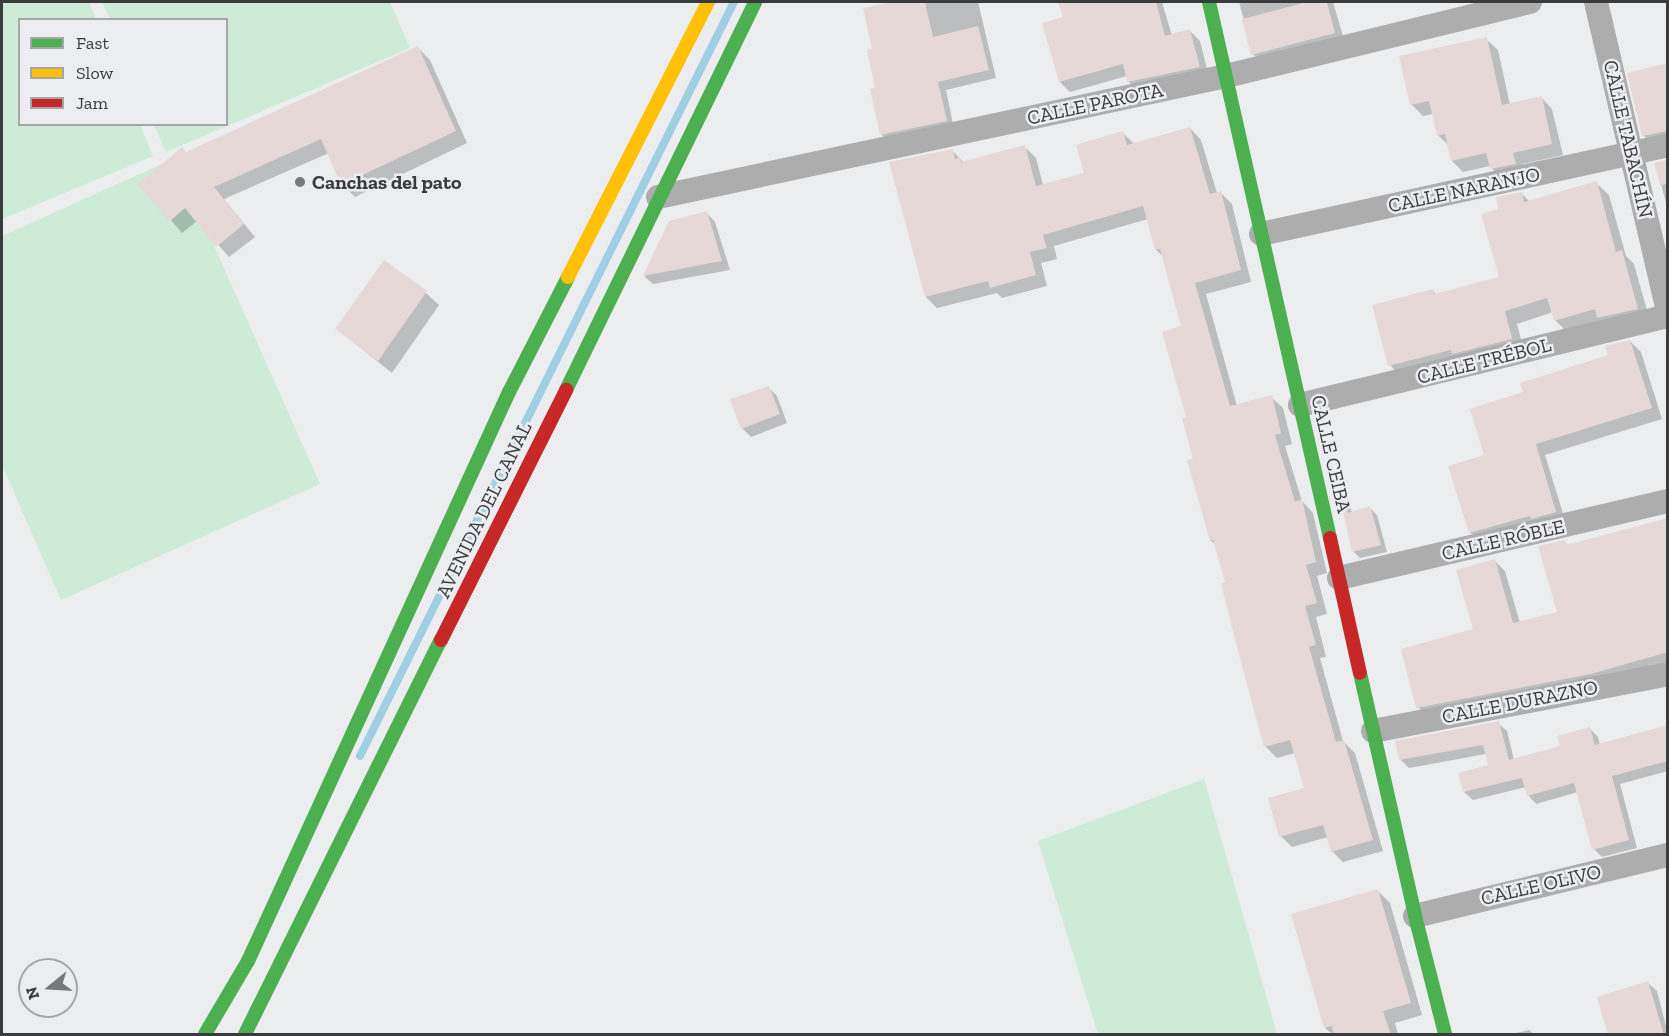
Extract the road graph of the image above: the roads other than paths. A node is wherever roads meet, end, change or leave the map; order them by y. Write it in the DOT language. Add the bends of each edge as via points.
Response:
graph roads {
  1 [pos="708,2"];
  2 [pos="755,2"];
  3 [pos="1209,2"];
  4 [pos="1530,2"];
  5 [pos="1596,2"];
  6 [pos="1226,76"];
  7 [pos="1668,144"];
  8 [pos="1631,153"];
  9 [pos="658,197"];
  10 [pos="1261,234"];
  11 [pos="1668,311"];
  12 [pos="1668,316"];
  13 [pos="1300,405"];
  14 [pos="1668,501"];
  15 [pos="1339,578"];
  16 [pos="1668,674"];
  17 [pos="1373,731"];
  18 [pos="1668,855"];
  19 [pos="1415,916"];
  20 [pos="205,1035"];
  21 [pos="245,1035"];
  22 [pos="1445,1035"];
  1 -- 20 [label="street" via="509,392 248,961"];
  2 -- 9 [label="street, AVENIDA DEL CANAL"];
  3 -- 6 [label="street, CALLE CEIBA"];
  4 -- 6 [label="street, CALLE PAROTA"];
  5 -- 8 [label="street, CALLE TABACHÍN"];
  6 -- 9 [label="street, CALLE PAROTA"];
  6 -- 10 [label="street, CALLE CEIBA"];
  7 -- 8 [label="street, CALLE NARANJO"];
  8 -- 10 [label="street, CALLE NARANJO"];
  8 -- 11 [label="street, CALLE TABACHÍN"];
  9 -- 21 [label="street, AVENIDA DEL CANAL"];
  10 -- 13 [label="street, CALLE CEIBA"];
  12 -- 13 [label="street, CALLE TRÉBOL"];
  13 -- 15 [label="street, CALLE CEIBA"];
  14 -- 15 [label="street, CALLE RÓBLE"];
  15 -- 17 [label="street, CALLE CEIBA"];
  16 -- 17 [label="street, CALLE DURAZNO"];
  17 -- 19 [label="street, CALLE CEIBA"];
  18 -- 19 [label="street, CALLE OLIVO"];
  19 -- 22 [label="street, CALLE CEIBA"];
}
